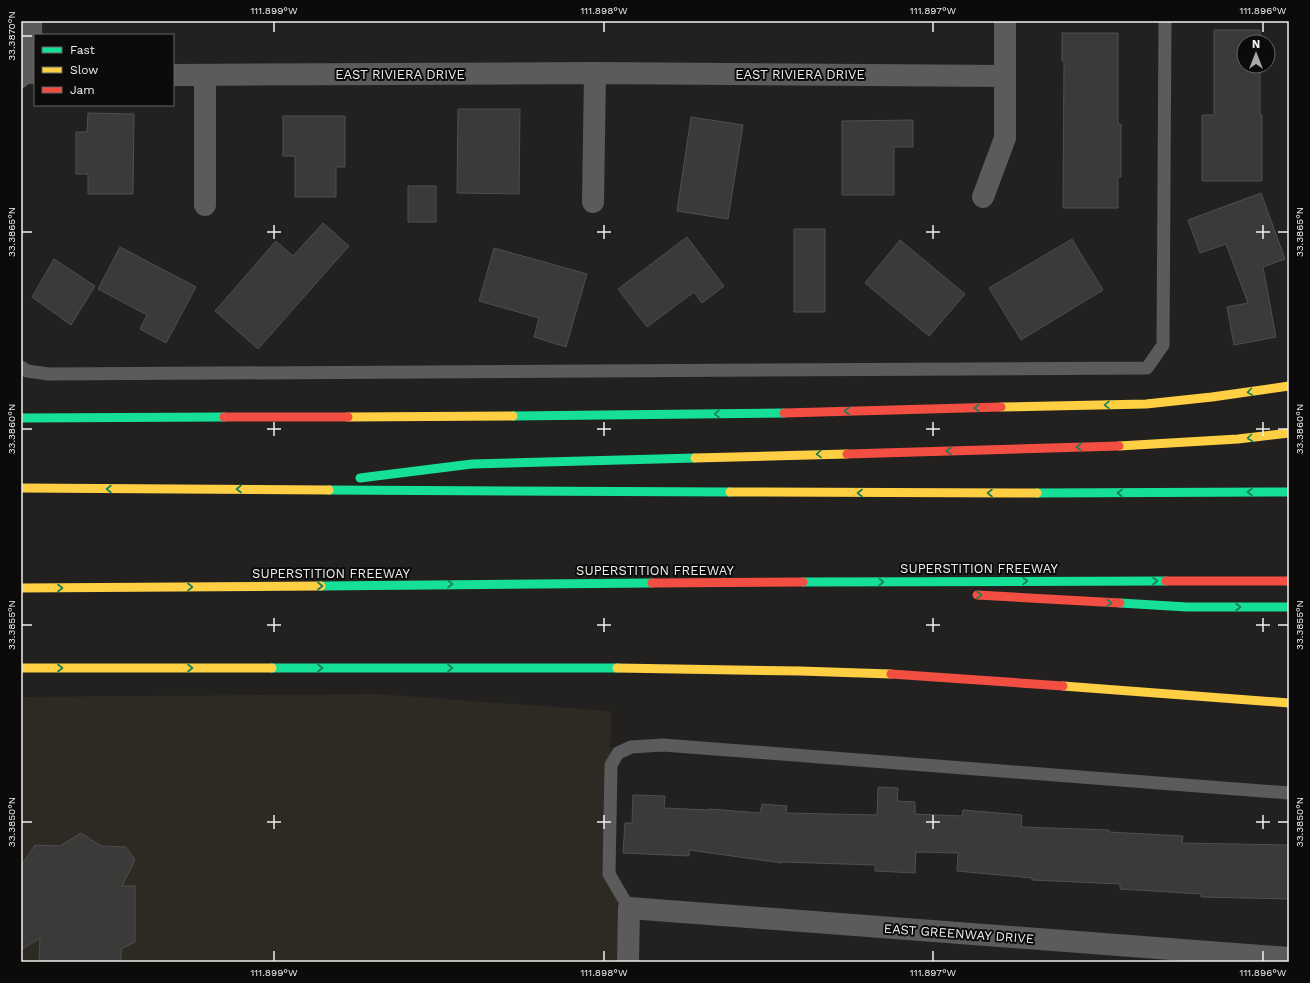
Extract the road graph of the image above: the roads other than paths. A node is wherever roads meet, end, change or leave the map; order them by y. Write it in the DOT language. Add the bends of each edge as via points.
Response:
graph roads {
  1 [pos="31,21"];
  2 [pos="1006,21"];
  3 [pos="1165,21"];
  4 [pos="595,73"];
  5 [pos="174,75"];
  6 [pos="29,76"];
  7 [pos="205,76"];
  8 [pos="1006,76"];
  9 [pos="983,197"];
  10 [pos="593,202"];
  11 [pos="205,205"];
  12 [pos="21,367"];
  13 [pos="1289,386"];
  14 [pos="21,418"];
  15 [pos="1289,433"];
  16 [pos="21,488"];
  17 [pos="278,489"];
  18 [pos="1289,492"];
  19 [pos="1289,581"];
  20 [pos="744,582"];
  21 [pos="21,588"];
  22 [pos="902,591"];
  23 [pos="966,594"];
  24 [pos="1289,607"];
  25 [pos="21,668"];
  26 [pos="1289,702"];
  27 [pos="1289,793"];
  28 [pos="629,908"];
  29 [pos="1289,958"];
  30 [pos="628,962"];
  1 -- 6 [label="street"];
  2 -- 8 [label="street"];
  3 -- 12 [label="lane" via="1163,345 1146,368 49,374 27,371"];
  4 -- 7 [label="street, EAST RIVIERA DRIVE"];
  4 -- 8 [label="street, EAST RIVIERA DRIVE"];
  4 -- 10 [label="street"];
  5 -- 7 [label="street, EAST RIVIERA DRIVE"];
  7 -- 11 [label="street"];
  8 -- 9 [label="street" via="1006,138"];
  13 -- 14 [label="highway, one-way" via="1146,404 774,413"];
  15 -- 17 [label="highway, one-way" via="1238,439 1118,446 472,464"];
  17 -- 16 [label="highway, one-way"];
  18 -- 17 [label="highway, one-way"];
  20 -- 19 [label="highway, SUPERSTITION FREEWAY, one-way"];
  21 -- 20 [label="highway, SUPERSTITION FREEWAY, one-way"];
  20 -- 22 [label="highway"];
  23 -- 24 [label="highway, one-way" via="1187,607"];
  25 -- 26 [label="highway, one-way" via="638,668 800,671 909,675"];
  27 -- 28 [label="lane" via="663,745 632,747 618,753 611,765 609,858 609,874"];
  28 -- 29 [label="street, EAST GREENWAY DRIVE"];
  28 -- 30 [label="street"];
}
